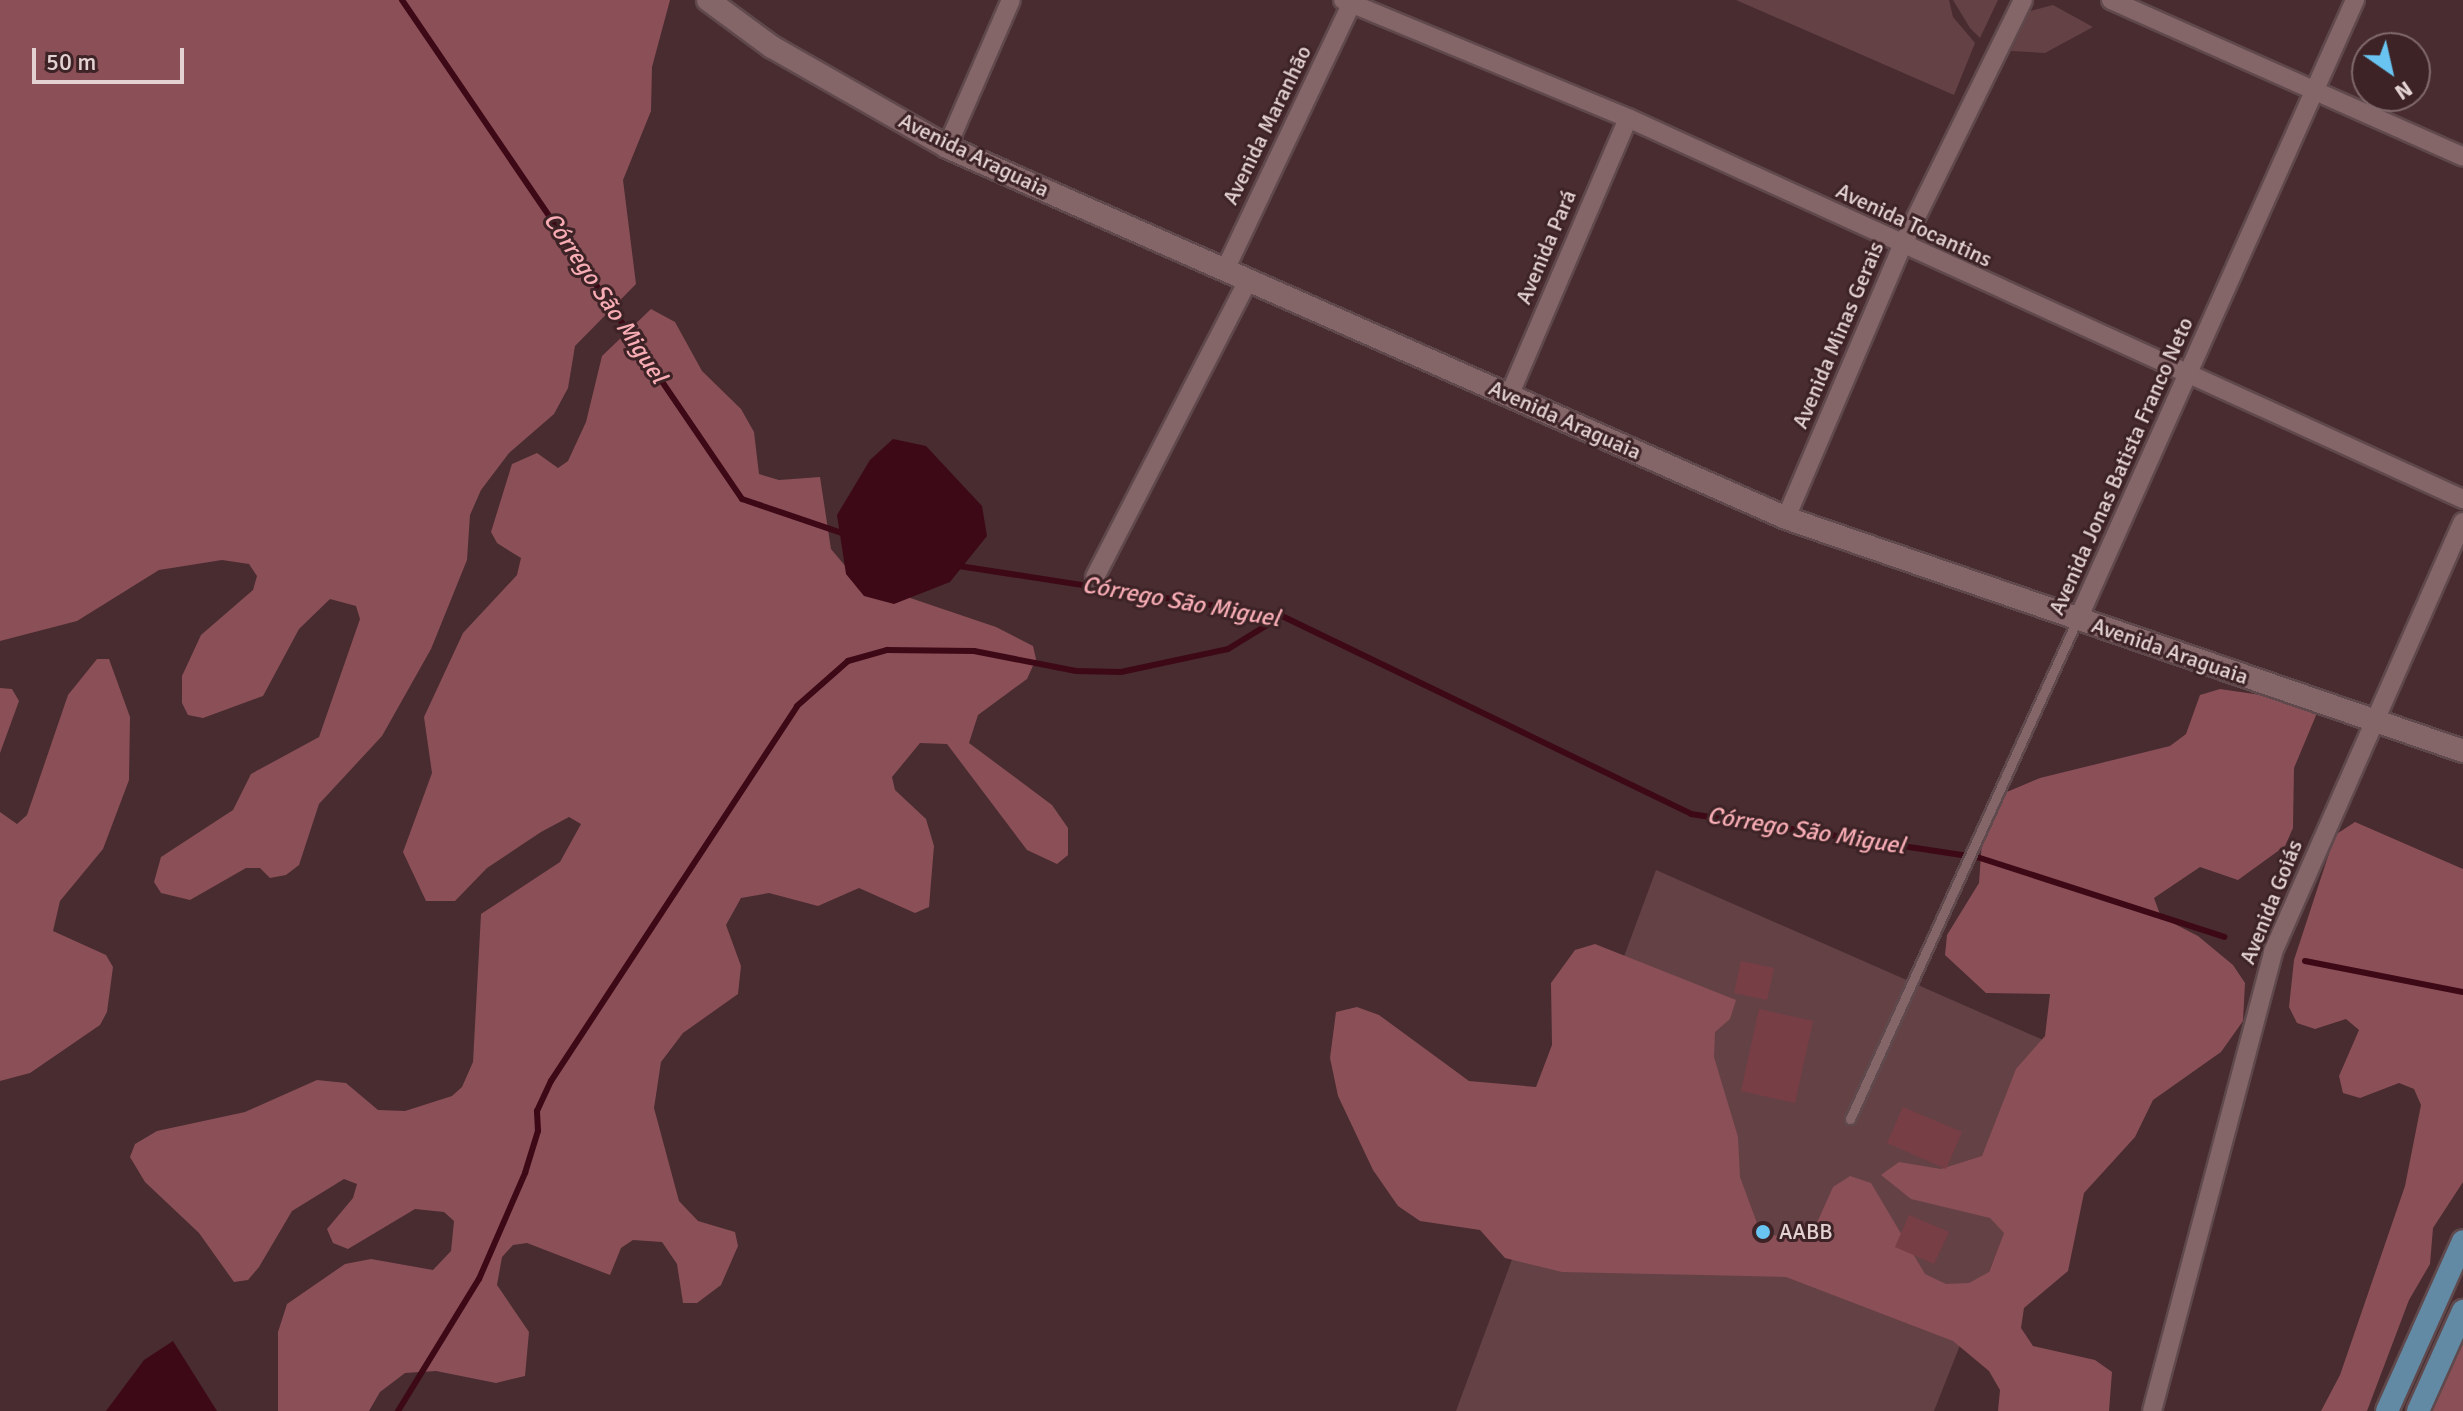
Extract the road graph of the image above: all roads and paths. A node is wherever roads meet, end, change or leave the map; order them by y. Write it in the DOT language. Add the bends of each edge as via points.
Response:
graph roads {
  1 [pos="708,0"];
  2 [pos="1011,0"];
  3 [pos="2023,0"];
  4 [pos="2111,0"];
  5 [pos="2355,0"];
  6 [pos="1349,1"];
  7 [pos="2315,91"];
  8 [pos="1628,118"];
  9 [pos="947,147"];
  10 [pos="2463,157"];
  11 [pos="1902,246"];
  12 [pos="1225,270"];
  13 [pos="1248,280"];
  14 [pos="2189,376"];
  15 [pos="1509,396"];
  16 [pos="2463,499"];
  17 [pos="1786,518"];
  18 [pos="2463,522"];
  19 [pos="1095,577"];
  20 [pos="2078,619"];
  21 [pos="2370,719"];
  22 [pos="2463,751"];
  23 [pos="1850,1119"];
  24 [pos="2463,1241"];
  25 [pos="2463,1311"];
  26 [pos="2152,1411"];
  27 [pos="2387,1411"];
  28 [pos="2418,1411"];
  1 -- 9 [label="street, Avenida Araguaia" via="772,47"];
  2 -- 9 [label="street"];
  3 -- 11 [label="street, Avenida Minas Gerais"];
  4 -- 7 [label="street"];
  5 -- 7 [label="street, Avenida Jonas Batista Franco Neto"];
  6 -- 8 [label="street, Avenida Tocantins"];
  6 -- 12 [label="street, Avenida Maranhão"];
  7 -- 10 [label="street"];
  7 -- 14 [label="street, Avenida Jonas Batista Franco Neto"];
  8 -- 11 [label="street, Avenida Tocantins"];
  8 -- 15 [label="street, Avenida Pará"];
  9 -- 12 [label="street, Avenida Araguaia"];
  11 -- 14 [label="street, Avenida Tocantins"];
  11 -- 17 [label="street, Avenida Minas Gerais"];
  12 -- 13 [label="street, Avenida Araguaia"];
  13 -- 15 [label="street, Avenida Araguaia"];
  13 -- 19 [label="street"];
  14 -- 16 [label="street, Avenida Tocantins"];
  14 -- 20 [label="street, Avenida Jonas Batista Franco Neto"];
  15 -- 17 [label="street, Avenida Araguaia"];
  17 -- 20 [label="street, Avenida Araguaia"];
  18 -- 21 [label="street, Avenida Goiás"];
  20 -- 21 [label="street, Avenida Araguaia"];
  20 -- 23 [label="lane, Avenida Jonas Batista Franco Neto"];
  21 -- 22 [label="street, Avenida Araguaia"];
  21 -- 26 [label="street, Avenida Goiás" via="2273,952"];
  24 -- 27 [label="main road"];
  25 -- 28 [label="main road"];
}
